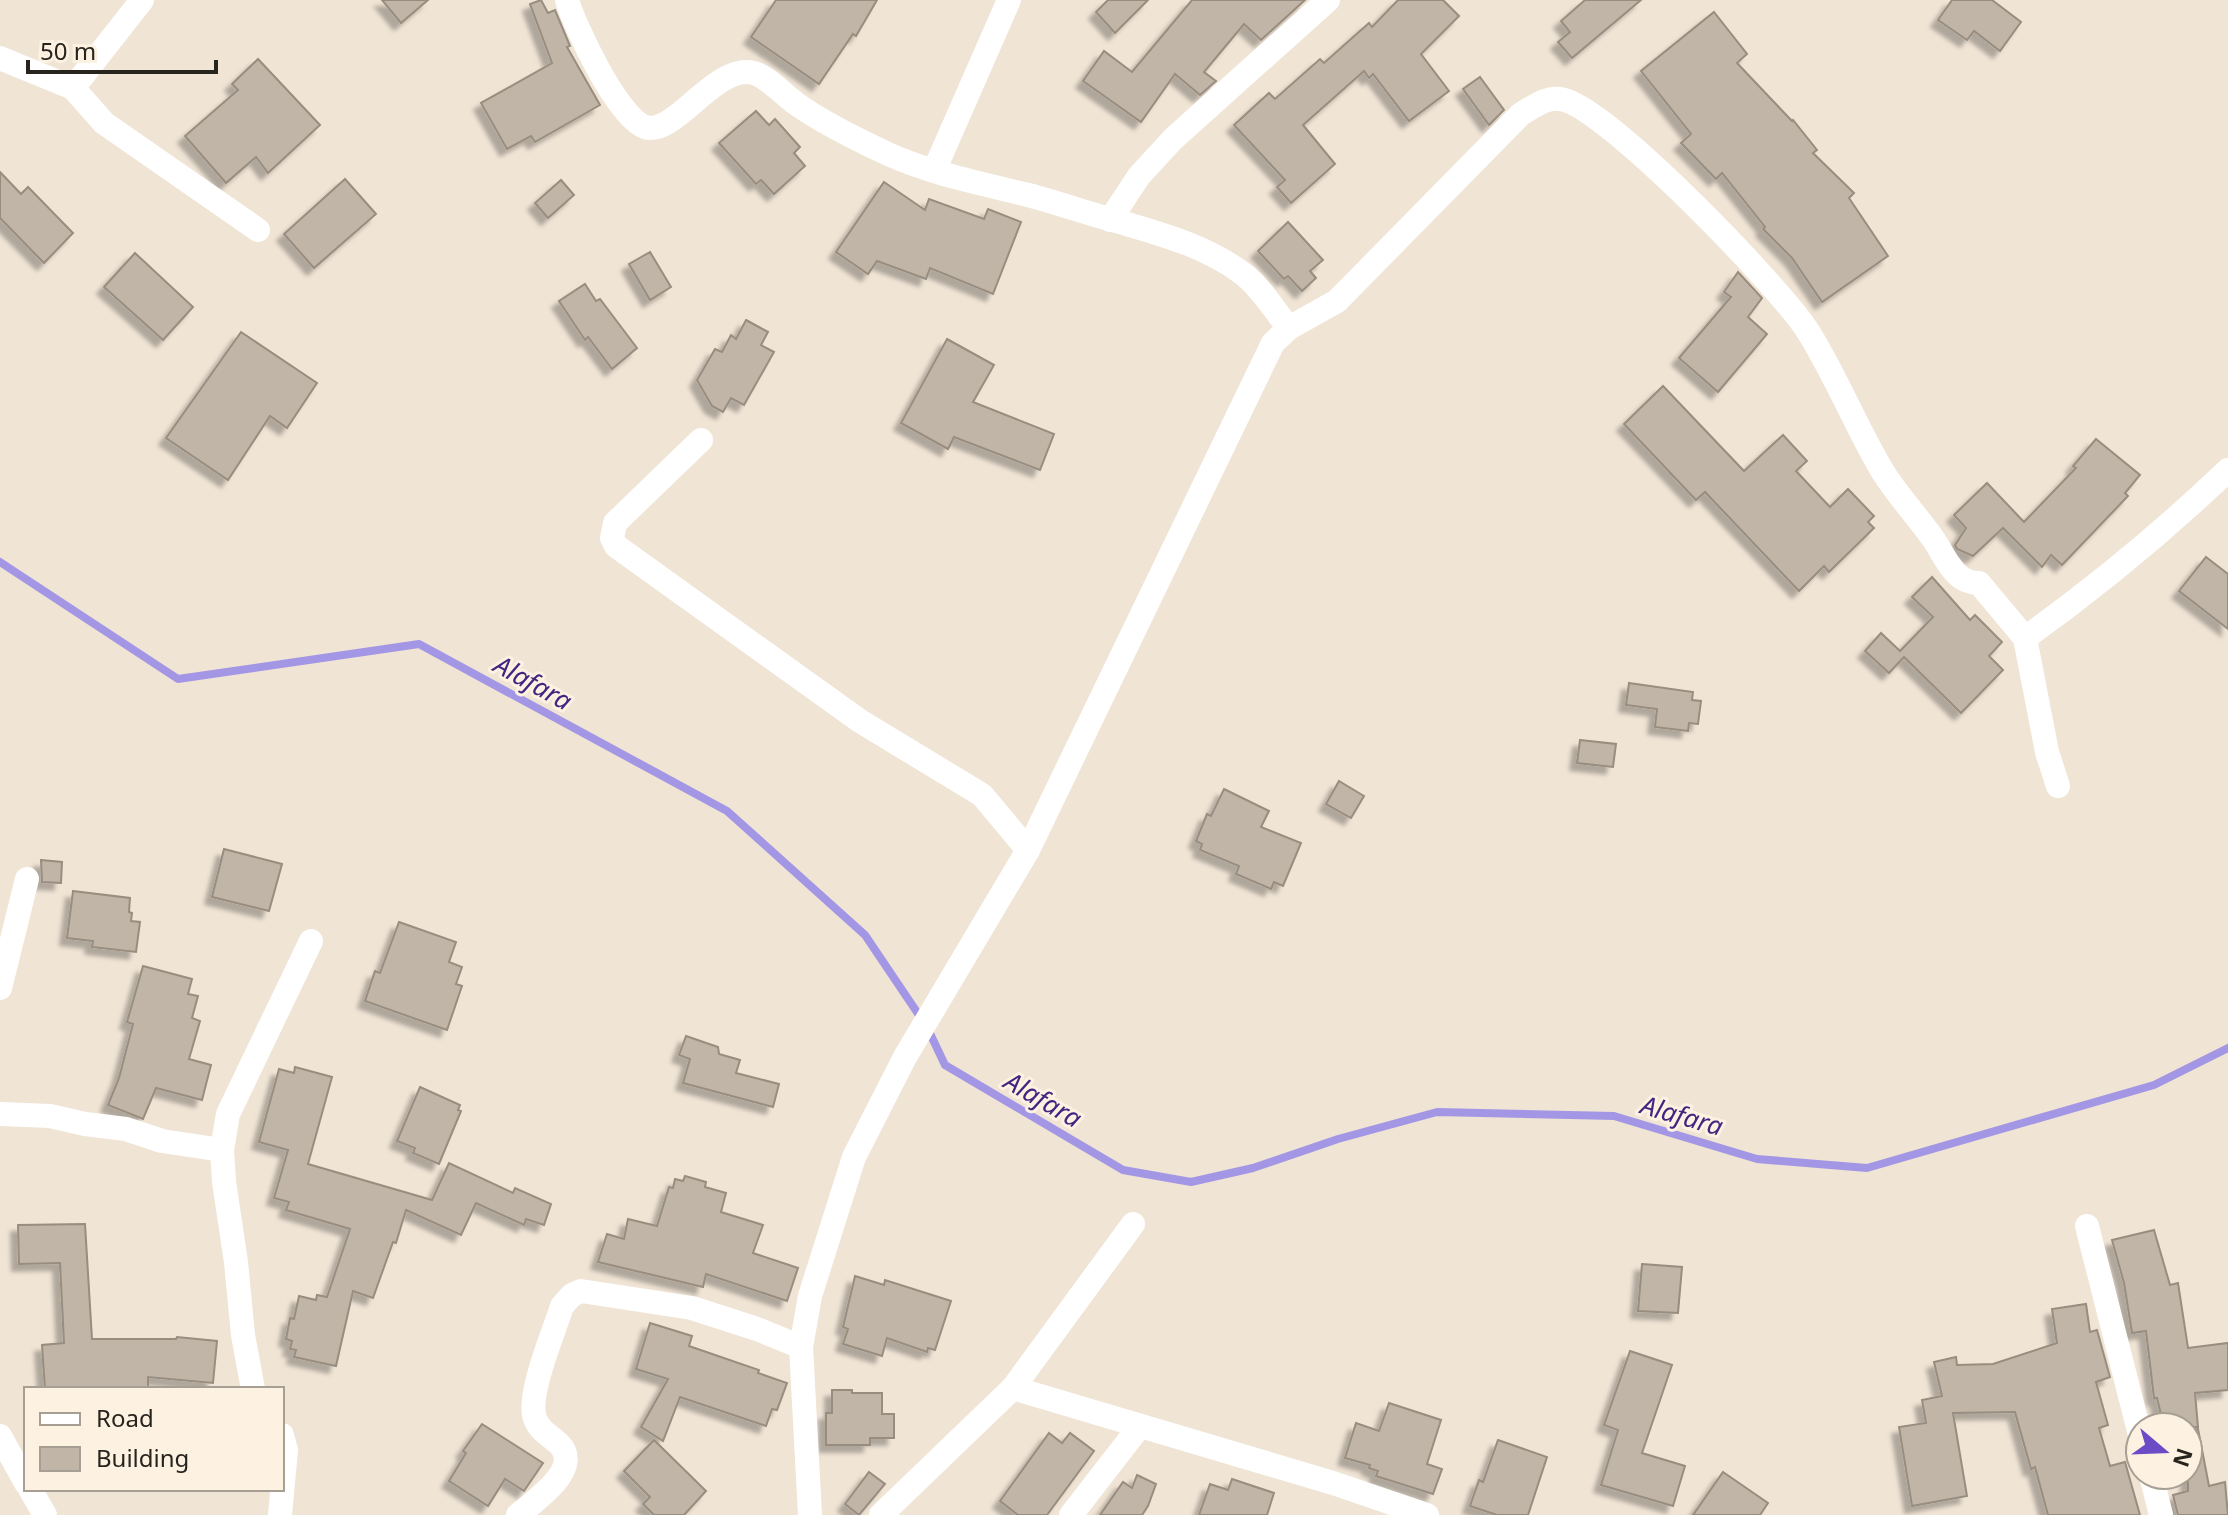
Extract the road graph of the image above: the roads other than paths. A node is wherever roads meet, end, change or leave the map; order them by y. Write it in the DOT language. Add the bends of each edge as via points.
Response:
graph roads {
  1 [pos="142,0"];
  2 [pos="567,0"];
  3 [pos="1009,0"];
  4 [pos="1328,0"];
  5 [pos="0,58"];
  6 [pos="73,88"];
  7 [pos="934,171"];
  8 [pos="1110,220"];
  9 [pos="258,230"];
  10 [pos="1289,328"];
  11 [pos="701,440"];
  12 [pos="2228,470"];
  13 [pos="2025,638"];
  14 [pos="2058,786"];
  15 [pos="1028,850"];
  16 [pos="27,879"];
  17 [pos="311,941"];
  18 [pos="0,988"];
  19 [pos="0,1114"];
  20 [pos="222,1150"];
  21 [pos="1133,1224"];
  22 [pos="2087,1226"];
  23 [pos="801,1347"];
  24 [pos="253,1387"];
  25 [pos="1013,1388"];
  26 [pos="2134,1411"];
  27 [pos="1140,1426"];
  28 [pos="0,1436"];
  29 [pos="284,1442"];
  30 [pos="284,1472"];
  31 [pos="24,1479"];
  32 [pos="31,1491"];
  33 [pos="282,1491"];
  34 [pos="2155,1491"];
  35 [pos="45,1515"];
  36 [pos="280,1515"];
  37 [pos="518,1515"];
  38 [pos="810,1515"];
  39 [pos="881,1515"];
  40 [pos="1071,1515"];
  41 [pos="1427,1515"];
  42 [pos="2161,1515"];
  1 -- 6 [label="street"];
  2 -- 7 [label="street" via="611,90 632,119 645,127 659,128 723,79 753,73 811,113"];
  3 -- 7 [label="street"];
  4 -- 8 [label="street" via="1173,139 1139,176"];
  5 -- 6 [label="street"];
  6 -- 9 [label="street" via="104,123"];
  7 -- 8 [label="street"];
  8 -- 10 [label="street" via="1211,252 1246,275"];
  10 -- 13 [label="street" via="1337,301 1521,114 1545,101 1577,104 1704,214 1789,304 1885,474 1954,572 1979,583"];
  10 -- 15 [label="street" via="1273,343"];
  11 -- 15 [label="street" via="615,523 616,546 860,721 982,795"];
  12 -- 13 [label="street" via="2164,531"];
  13 -- 14 [label="street"];
  15 -- 23 [label="street" via="905,1057 854,1157 810,1296"];
  16 -- 18 [label="street"];
  17 -- 20 [label="street" via="228,1114"];
  19 -- 20 [label="street" via="50,1116"];
  20 -- 24 [label="street"];
  21 -- 25 [label="street"];
  22 -- 26 [label="street"];
  23 -- 37 [label="street" via="692,1308 581,1291 572,1295 562,1306 534,1394 539,1428 562,1446 565,1464 559,1478"];
  23 -- 38 [label="street"];
  25 -- 27 [label="street"];
  25 -- 39 [label="street"];
  27 -- 40 [label="street"];
  27 -- 41 [label="street"];
  28 -- 31 [label="street"];
  29 -- 30 [label="street"];
  32 -- 35 [label="street"];
  33 -- 36 [label="street"];
  34 -- 42 [label="street"];
}
